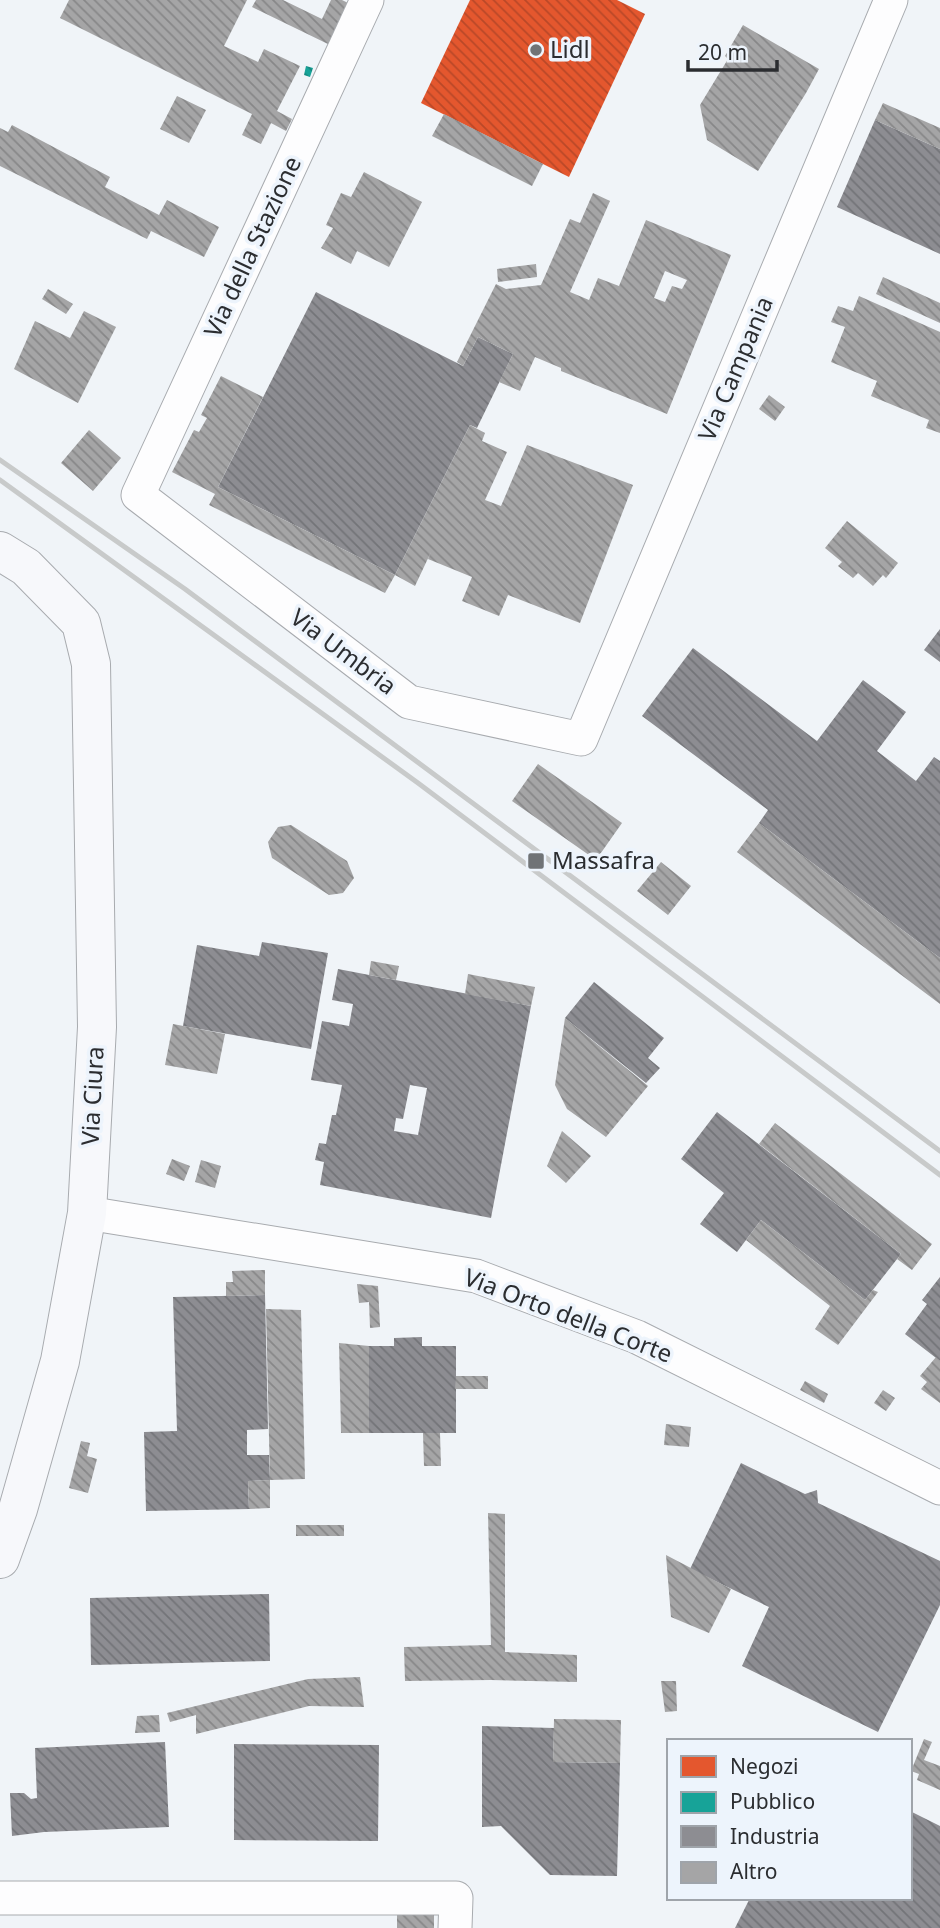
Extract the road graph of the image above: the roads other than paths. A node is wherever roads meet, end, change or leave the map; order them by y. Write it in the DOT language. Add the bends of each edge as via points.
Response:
graph roads {
  1 [pos="367,0"];
  2 [pos="891,0"];
  3 [pos="138,495"];
  4 [pos="0,551"];
  5 [pos="581,738"];
  6 [pos="87,1213"];
  7 [pos="940,1488"];
  8 [pos="0,1559"];
  9 [pos="0,1898"];
  10 [pos="455,1928"];
  1 -- 3 [label="street, Via della Stazione"];
  2 -- 5 [label="street, Via Campania"];
  3 -- 5 [label="street, Via Umbria" via="409,702"];
  4 -- 6 [label="main road, Via Ciura" via="26,567 81,623 91,664 97,1027"];
  6 -- 7 [label="street, Via Orto della Corte" via="476,1276 637,1337"];
  6 -- 8 [label="main road, Via Ciura" via="60,1361"];
  9 -- 10 [label="street" via="456,1898"];
}
